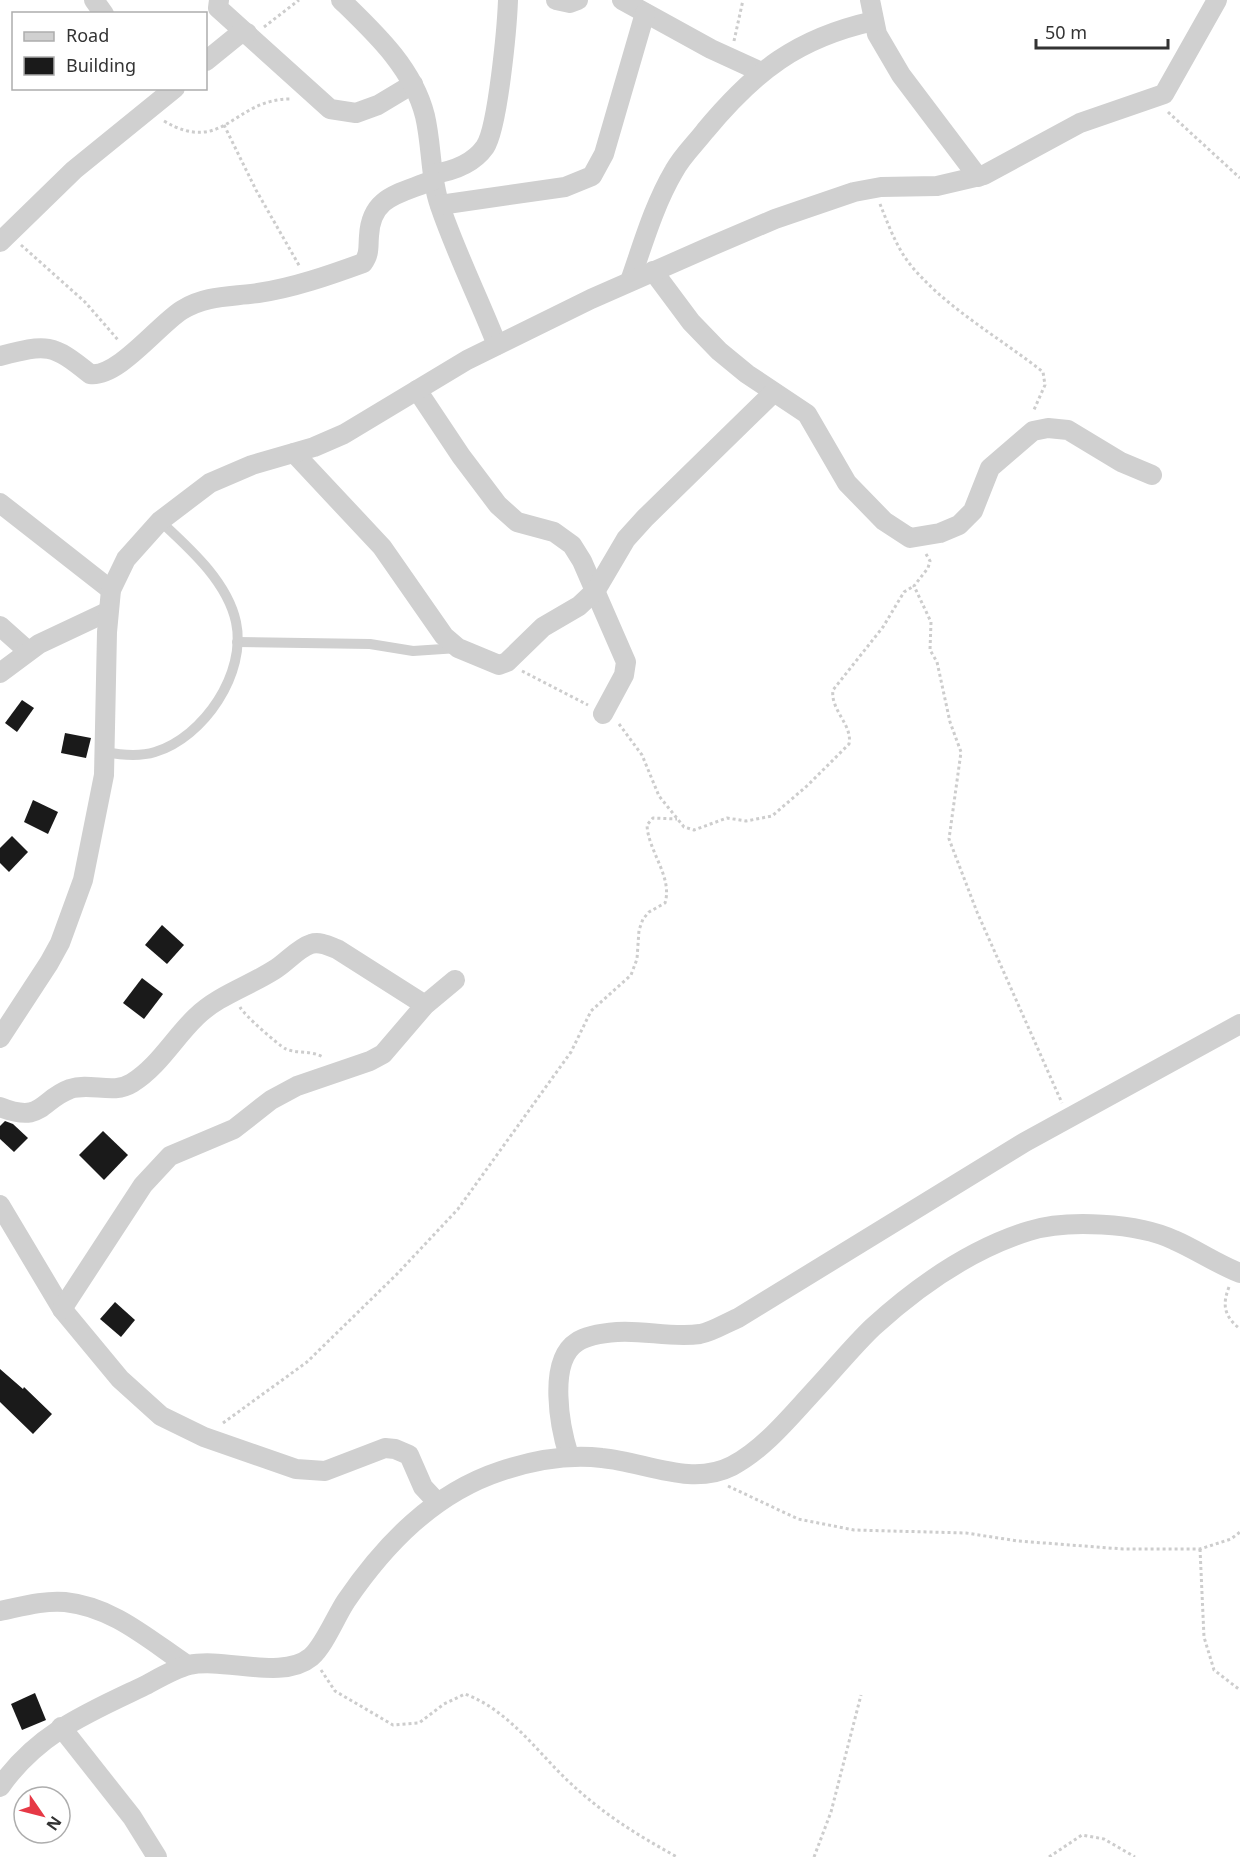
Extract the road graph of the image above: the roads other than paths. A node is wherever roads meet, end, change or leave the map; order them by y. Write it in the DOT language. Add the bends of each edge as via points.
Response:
graph roads {
  1 [pos="93,0"];
  2 [pos="219,0"];
  3 [pos="340,0"];
  4 [pos="508,0"];
  5 [pos="556,0"];
  6 [pos="578,0"];
  7 [pos="622,0"];
  8 [pos="870,0"];
  9 [pos="1216,0"];
  10 [pos="103,12"];
  11 [pos="645,13"];
  12 [pos="874,21"];
  13 [pos="248,34"];
  14 [pos="207,60"];
  15 [pos="761,72"];
  16 [pos="413,84"];
  17 [pos="171,90"];
  18 [pos="433,177"];
  19 [pos="978,177"];
  20 [pos="440,206"];
  21 [pos="5,238"];
  22 [pos="653,271"];
  23 [pos="630,281"];
  24 [pos="497,345"];
  25 [pos="0,356"];
  26 [pos="417,390"];
  27 [pos="774,393"];
  28 [pos="294,453"];
  29 [pos="1152,475"];
  30 [pos="0,503"];
  31 [pos="160,521"];
  32 [pos="111,590"];
  33 [pos="596,590"];
  34 [pos="107,612"];
  35 [pos="0,626"];
  36 [pos="237,642"];
  37 [pos="458,648"];
  38 [pos="28,651"];
  39 [pos="0,673"];
  40 [pos="603,714"];
  41 [pos="105,752"];
  42 [pos="455,980"];
  43 [pos="425,1005"];
  44 [pos="1240,1024"];
  45 [pos="0,1038"];
  46 [pos="0,1107"];
  47 [pos="0,1205"];
  48 [pos="1238,1272"];
  49 [pos="62,1309"];
  50 [pos="569,1455"];
  51 [pos="437,1502"];
  52 [pos="0,1611"];
  53 [pos="187,1665"];
  54 [pos="61,1727"];
  55 [pos="0,1787"];
  56 [pos="157,1857"];
  1 -- 10 [label="street"];
  2 -- 13 [label="street" via="218,8"];
  3 -- 16 [label="street" via="377,35"];
  4 -- 18 [label="street" via="490,136 467,164"];
  5 -- 6 [label="street"];
  7 -- 11 [label="street"];
  8 -- 12 [label="street"];
  9 -- 19 [label="street" via="1164,94 1080,123"];
  11 -- 15 [label="street"];
  11 -- 20 [label="street" via="604,154 592,176 565,187"];
  12 -- 15 [label="street" via="836,29 780,57"];
  12 -- 19 [label="street" via="877,34 901,75"];
  13 -- 14 [label="street" via="237,35"];
  13 -- 16 [label="street" via="330,109 356,113"];
  15 -- 23 [label="street" via="722,111 675,169"];
  16 -- 18 [label="street" via="425,115"];
  17 -- 21 [label="street" via="74,171"];
  18 -- 20 [label="street"];
  18 -- 25 [label="street" via="379,204 369,220 368,256 363,262 256,293 217,296 199,302 174,315 131,354 97,375 55,349 44,347"];
  19 -- 22 [label="street" via="937,186 874,188 826,200"];
  20 -- 24 [label="street"];
  22 -- 23 [label="street"];
  22 -- 27 [label="street" via="691,322 719,351"];
  23 -- 24 [label="street"];
  24 -- 26 [label="street"];
  26 -- 28 [label="street" via="344,434"];
  26 -- 33 [label="street" via="498,505 517,522 564,537 582,561"];
  27 -- 29 [label="street" via="807,414 848,483 884,521 910,538 959,525 978,502 990,468 1033,431 1068,430 1121,462"];
  27 -- 33 [label="street" via="626,539"];
  28 -- 31 [label="street" via="210,483"];
  28 -- 37 [label="street" via="382,547 444,636"];
  30 -- 32 [label="street"];
  31 -- 32 [label="street" via="126,559"];
  31 -- 36 [label="lane" via="190,549 229,600"];
  32 -- 34 [label="street"];
  33 -- 37 [label="street" via="579,606 543,627 507,662 499,665"];
  33 -- 40 [label="street" via="626,662 624,675"];
  34 -- 38 [label="street"];
  34 -- 41 [label="street"];
  35 -- 38 [label="street"];
  36 -- 37 [label="lane" via="370,645 412,651"];
  36 -- 41 [label="lane" via="225,689 200,722 177,742 154,753"];
  38 -- 39 [label="street"];
  41 -- 45 [label="street" via="99,808 75,906 49,963"];
  42 -- 43 [label="street"];
  43 -- 46 [label="street" via="337,949 309,944 197,1016 158,1060 127,1085 72,1089 34,1112"];
  43 -- 49 [label="street" via="383,1054 297,1086 234,1129 170,1156 143,1185"];
  44 -- 50 [label="street" via="1069,1118 738,1318 701,1334 617,1332 574,1343 562,1364 558,1383 562,1432"];
  47 -- 49 [label="street"];
  48 -- 50 [label="street" via="1175,1240 1147,1232 1074,1224 1032,1230 946,1269 912,1295 873,1328 752,1453 733,1465 705,1475 688,1475"];
  49 -- 51 [label="street" via="120,1379 161,1416 204,1437 296,1469 325,1471 385,1448 395,1449 408,1455 423,1486"];
  50 -- 51 [label="street" via="494,1473"];
  51 -- 53 [label="street" via="370,1567 312,1656 288,1669 230,1663"];
  52 -- 53 [label="street" via="63,1602 94,1608 126,1622"];
  53 -- 54 [label="street"];
  54 -- 55 [label="street" via="32,1748"];
  54 -- 56 [label="street" via="132,1817"];
}
